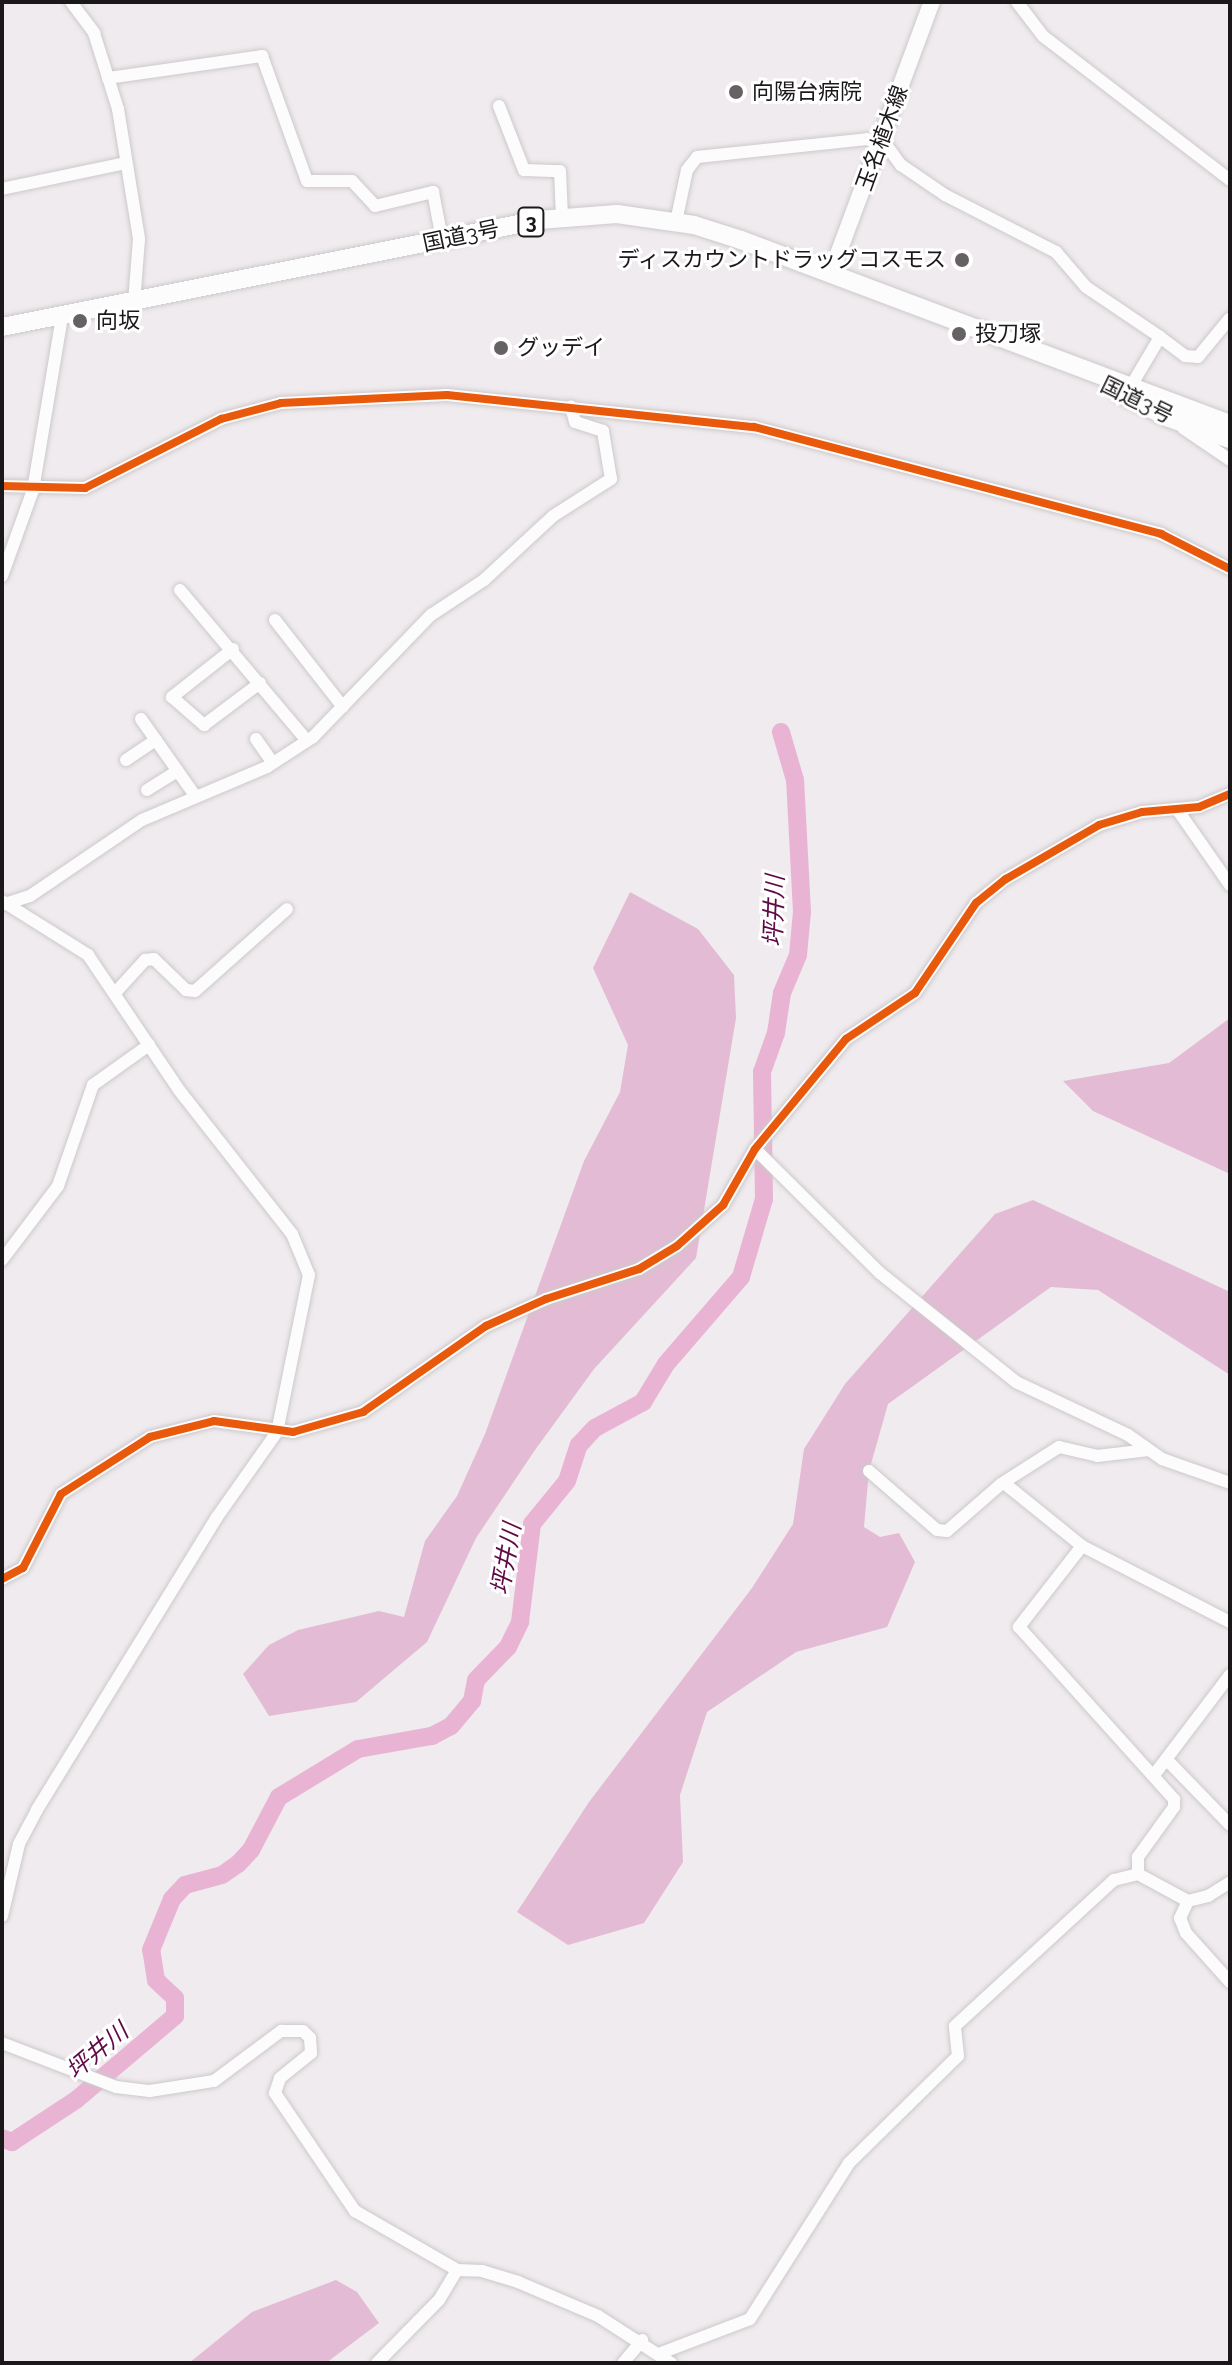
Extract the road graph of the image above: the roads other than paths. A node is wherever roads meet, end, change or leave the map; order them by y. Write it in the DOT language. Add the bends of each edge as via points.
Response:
graph roads {
  1 [pos="71,2"];
  2 [pos="932,2"];
  3 [pos="1017,2"];
  4 [pos="108,78"];
  5 [pos="499,106"];
  6 [pos="880,143"];
  7 [pos="125,163"];
  8 [pos="1230,180"];
  9 [pos="2,189"];
  10 [pos="562,217"];
  11 [pos="676,222"];
  12 [pos="442,239"];
  13 [pos="831,273"];
  14 [pos="134,302"];
  15 [pos="62,316"];
  16 [pos="1230,318"];
  17 [pos="2,327"];
  18 [pos="1160,337"];
  19 [pos="1046,355"];
  20 [pos="1131,386"];
  21 [pos="571,407"];
  22 [pos="1169,418"];
  23 [pos="1228,436"];
  24 [pos="1230,460"];
  25 [pos="2,486"];
  26 [pos="33,490"];
  27 [pos="1230,569"];
  28 [pos="2,576"];
  29 [pos="180,590"];
  30 [pos="275,620"];
  31 [pos="233,649"];
  32 [pos="260,683"];
  33 [pos="343,707"];
  34 [pos="141,719"];
  35 [pos="256,739"];
  36 [pos="156,740"];
  37 [pos="307,741"];
  38 [pos="126,760"];
  39 [pos="273,763"];
  40 [pos="178,771"];
  41 [pos="147,790"];
  42 [pos="1230,794"];
  43 [pos="196,797"];
  44 [pos="1177,809"];
  45 [pos="1230,885"];
  46 [pos="4,903"];
  47 [pos="287,909"];
  48 [pos="115,993"];
  49 [pos="149,1045"];
  50 [pos="755,1149"];
  51 [pos="2,1260"];
  52 [pos="277,1432"];
  53 [pos="1149,1450"];
  54 [pos="869,1471"];
  55 [pos="1004,1483"];
  56 [pos="1230,1483"];
  57 [pos="1082,1546"];
  58 [pos="2,1579"];
  59 [pos="1230,1604"];
  60 [pos="1225,1619"];
  61 [pos="1230,1675"];
  62 [pos="1168,1761"];
  63 [pos="1154,1775"];
  64 [pos="1230,1825"];
  65 [pos="1138,1874"];
  66 [pos="1230,1882"];
  67 [pos="1188,1901"];
  68 [pos="2,1916"];
  69 [pos="1230,1982"];
  70 [pos="2,2043"];
  71 [pos="457,2270"];
  72 [pos="642,2340"];
  73 [pos="661,2353"];
  74 [pos="377,2363"];
  75 [pos="623,2363"];
  76 [pos="671,2363"];
  1 -- 4 [label="street" via="94,33"];
  2 -- 6 [label="main road, 玉名植木線"];
  3 -- 8 [label="street" via="1043,36"];
  4 -- 7 [label="street"];
  4 -- 12 [label="street" via="262,56 307,181 352,181 375,206 433,192"];
  5 -- 10 [label="street" via="524,170 560,171"];
  6 -- 11 [label="street" via="855,137 779,145 731,157 703,154 687,170"];
  6 -- 13 [label="main road, 玉名植木線"];
  6 -- 18 [label="street" via="945,195 1056,252 1086,287"];
  7 -- 9 [label="street"];
  7 -- 14 [label="street" via="139,239"];
  10 -- 11 [label="highway, 国道3号 / 3" via="617,214"];
  10 -- 12 [label="highway, 国道3号 / 3"];
  11 -- 13 [label="highway, 国道3号 / 3"];
  12 -- 14 [label="highway, 国道3号 / 3"];
  13 -- 19 [label="highway, 国道3号 / 3"];
  14 -- 15 [label="highway, 国道3号 / 3"];
  15 -- 17 [label="highway, 国道3号 / 3"];
  15 -- 26 [label="street"];
  16 -- 18 [label="street" via="1198,357 1185,356"];
  18 -- 20 [label="street"];
  19 -- 20 [label="highway, 国道3号 / 3"];
  19 -- 22 [label="highway, 国道3号 / 3"];
  20 -- 23 [label="highway, 国道3号 / 3" via="1194,410"];
  21 -- 26 [label="street" via="447,395 281,403 221,419 85,488"];
  21 -- 27 [label="street" via="754,427 849,449 1161,534"];
  21 -- 33 [label="street" via="575,422 603,431 611,479 553,516 484,580 431,615"];
  22 -- 23 [label="highway, 国道3号 / 3"];
  22 -- 24 [label="street"];
  25 -- 26 [label="street"];
  26 -- 28 [label="street"];
  29 -- 31 [label="street"];
  30 -- 33 [label="street"];
  31 -- 32 [label="street"];
  31 -- 32 [label="street" via="172,697 204,725"];
  32 -- 37 [label="street"];
  33 -- 37 [label="street"];
  34 -- 36 [label="street"];
  35 -- 39 [label="street"];
  36 -- 38 [label="street"];
  36 -- 40 [label="street"];
  37 -- 39 [label="street"];
  39 -- 43 [label="street"];
  40 -- 41 [label="street"];
  40 -- 43 [label="street"];
  42 -- 44 [label="street" via="1199,807"];
  43 -- 46 [label="street" via="142,820 30,896"];
  44 -- 45 [label="street"];
  44 -- 50 [label="street" via="1099,825 1006,879 976,903 922,986 846,1039"];
  46 -- 48 [label="street" via="88,955"];
  47 -- 48 [label="street" via="195,991 186,990 154,959 145,960"];
  48 -- 49 [label="street"];
  49 -- 51 [label="street" via="93,1085 58,1186"];
  49 -- 52 [label="street" via="306,1259 309,1295"];
  50 -- 52 [label="street" via="723,1205 697,1232 639,1269 546,1299 486,1326 363,1412 306,1430"];
  50 -- 53 [label="street" via="880,1273 1001,1370"];
  52 -- 58 [label="street" via="214,1421 150,1437 54,1500 23,1568"];
  52 -- 68 [label="street" via="217,1517 37,1810 19,1844"];
  53 -- 55 [label="street" via="1097,1456 1059,1447"];
  53 -- 56 [label="street"];
  54 -- 55 [label="street" via="941,1532 963,1521"];
  55 -- 57 [label="street"];
  57 -- 60 [label="street"];
  57 -- 63 [label="street" via="1019,1627"];
  59 -- 60 [label="street"];
  61 -- 62 [label="street"];
  62 -- 63 [label="street"];
  62 -- 64 [label="street"];
  63 -- 65 [label="street" via="1169,1790 1174,1807 1138,1857"];
  65 -- 67 [label="street"];
  65 -- 73 [label="street" via="1114,1880 955,2026 958,2056 849,2163 750,2319"];
  66 -- 67 [label="street"];
  67 -- 69 [label="street" via="1180,1918 1186,1933"];
  70 -- 71 [label="street" via="116,2086 150,2091 196,2086 225,2076 281,2031 303,2031 312,2048 303,2064 277,2083 275,2093 282,2106 355,2211"];
  71 -- 72 [label="street" via="518,2282"];
  71 -- 74 [label="street" via="439,2300"];
  72 -- 73 [label="street"];
  72 -- 75 [label="street"];
  73 -- 76 [label="street"];
}
